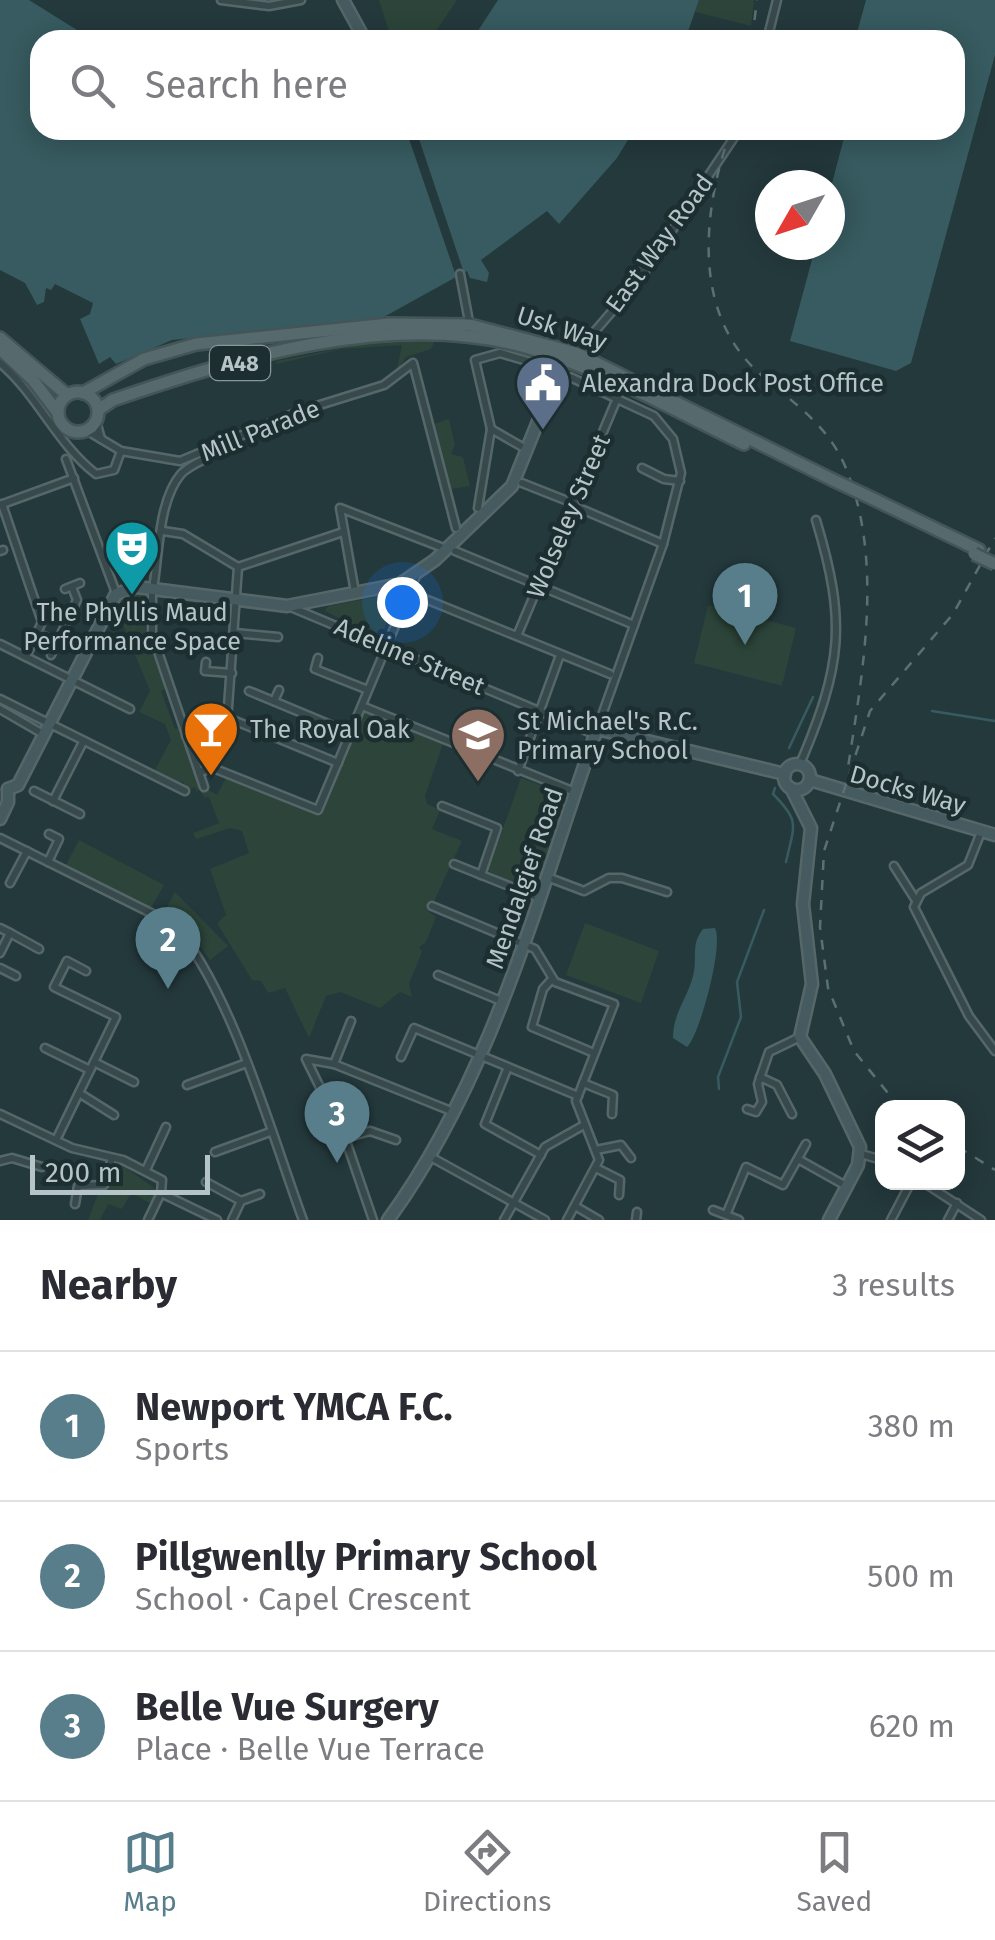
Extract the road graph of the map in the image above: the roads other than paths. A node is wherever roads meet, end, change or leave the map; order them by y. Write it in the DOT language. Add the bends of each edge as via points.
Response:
graph roads {
  1 [pos="221,0"];
  2 [pos="301,0"];
  3 [pos="343,0"];
  4 [pos="778,0"];
  5 [pos="359,30"];
  6 [pos="769,30"];
  7 [pos="732,140"];
  8 [pos="460,274"];
  9 [pos="470,332"];
  10 [pos="0,338"];
  11 [pos="0,349"];
  12 [pos="571,357"];
  13 [pos="0,363"];
  14 [pos="544,366"];
  15 [pos="570,376"];
  16 [pos="83,392"];
  17 [pos="67,395"];
  18 [pos="618,396"];
  19 [pos="58,413"];
  20 [pos="97,416"];
  21 [pos="491,429"];
  22 [pos="86,430"];
  23 [pos="101,440"];
  24 [pos="526,448"];
  25 [pos="121,451"];
  26 [pos="215,454"];
  27 [pos="66,459"];
  28 [pos="642,468"];
  29 [pos="74,478"];
  30 [pos="680,480"];
  31 [pos="522,483"];
  32 [pos="1,505"];
  33 [pos="574,505"];
  34 [pos="478,508"];
  35 [pos="816,520"];
  36 [pos="456,528"];
  37 [pos="163,532"];
  38 [pos="343,532"];
  39 [pos="663,544"];
  40 [pos="451,550"];
  41 [pos="995,561"];
  42 [pos="238,567"];
  43 [pos="417,575"];
  44 [pos="72,586"];
  45 [pos="538,586"];
  46 [pos="153,588"];
  47 [pos="408,592"];
  48 [pos="116,594"];
  49 [pos="356,594"];
  50 [pos="236,599"];
  51 [pos="287,606"];
  52 [pos="634,625"];
  53 [pos="235,632"];
  54 [pos="37,633"];
  55 [pos="517,636"];
  56 [pos="278,638"];
  57 [pos="57,642"];
  58 [pos="0,644"];
  59 [pos="386,644"];
  60 [pos="560,655"];
  61 [pos="51,656"];
  62 [pos="26,657"];
  63 [pos="318,658"];
  64 [pos="206,662"];
  65 [pos="232,673"];
  66 [pos="610,674"];
  67 [pos="71,678"];
  68 [pos="278,690"];
  69 [pos="368,690"];
  70 [pos="249,691"];
  71 [pos="0,699"];
  72 [pos="274,702"];
  73 [pos="362,706"];
  74 [pos="0,709"];
  75 [pos="130,709"];
  76 [pos="540,713"];
  77 [pos="227,720"];
  78 [pos="46,729"];
  79 [pos="593,730"];
  80 [pos="350,733"];
  81 [pos="186,736"];
  82 [pos="83,742"];
  83 [pos="338,763"];
  84 [pos="800,764"];
  85 [pos="518,771"];
  86 [pos="199,772"];
  87 [pos="785,774"];
  88 [pos="806,784"];
  89 [pos="204,787"];
  90 [pos="790,788"];
  91 [pos="4,789"];
  92 [pos="185,791"];
  93 [pos="34,792"];
  94 [pos="575,792"];
  95 [pos="53,801"];
  96 [pos="442,806"];
  97 [pos="802,806"];
  98 [pos="80,814"];
  99 [pos="0,819"];
  100 [pos="981,831"];
  101 [pos="49,834"];
  102 [pos="995,835"];
  103 [pos="0,838"];
  104 [pos="26,851"];
  105 [pos="48,862"];
  106 [pos="454,864"];
  107 [pos="894,866"];
  108 [pos="481,874"];
  109 [pos="546,877"];
  110 [pos="10,883"];
  111 [pos="667,892"];
  112 [pos="539,898"];
  113 [pos="915,899"];
  114 [pos="432,906"];
  115 [pos="0,928"];
  116 [pos="10,933"];
  117 [pos="524,942"];
  118 [pos="39,948"];
  119 [pos="0,953"];
  120 [pos="0,968"];
  121 [pos="86,970"];
  122 [pos="438,975"];
  123 [pos="16,976"];
  124 [pos="552,979"];
  125 [pos="502,1001"];
  126 [pos="351,1021"];
  127 [pos="800,1037"];
  128 [pos="45,1048"];
  129 [pos="995,1050"];
  130 [pos="594,1054"];
  131 [pos="401,1057"];
  132 [pos="479,1058"];
  133 [pos="244,1064"];
  134 [pos="334,1064"];
  135 [pos="92,1066"];
  136 [pos="508,1068"];
  137 [pos="760,1077"];
  138 [pos="134,1082"];
  139 [pos="583,1083"];
  140 [pos="187,1085"];
  141 [pos="79,1093"];
  142 [pos="578,1096"];
  143 [pos="748,1109"];
  144 [pos="452,1111"];
  145 [pos="612,1114"];
  146 [pos="792,1114"];
  147 [pos="2,1115"];
  148 [pos="114,1115"];
  149 [pos="0,1125"];
  150 [pos="584,1125"];
  151 [pos="166,1126"];
  152 [pos="270,1132"];
  153 [pos="345,1138"];
  154 [pos="56,1140"];
  155 [pos="396,1140"];
  156 [pos="806,1144"];
  157 [pos="596,1150"];
  158 [pos="215,1152"];
  159 [pos="861,1154"];
  160 [pos="540,1155"];
  161 [pos="428,1156"];
  162 [pos="112,1158"];
  163 [pos="630,1158"];
  164 [pos="875,1158"];
  165 [pos="798,1159"];
  166 [pos="0,1161"];
  167 [pos="42,1167"];
  168 [pos="596,1168"];
  169 [pos="146,1170"];
  170 [pos="206,1182"];
  171 [pos="847,1186"];
  172 [pos="907,1190"];
  173 [pos="935,1190"];
  174 [pos="161,1192"];
  175 [pos="260,1194"];
  176 [pos="619,1195"];
  177 [pos="241,1201"];
  178 [pos="514,1203"];
  179 [pos="957,1203"];
  180 [pos="75,1204"];
  181 [pos="575,1206"];
  182 [pos="713,1210"];
  183 [pos="726,1215"];
  184 [pos="148,1220"];
  185 [pos="217,1220"];
  186 [pos="232,1220"];
  187 [pos="303,1220"];
  188 [pos="373,1220"];
  189 [pos="388,1220"];
  190 [pos="504,1220"];
  191 [pos="545,1220"];
  192 [pos="567,1220"];
  193 [pos="599,1220"];
  194 [pos="740,1220"];
  195 [pos="829,1220"];
  196 [pos="891,1220"];
  197 [pos="948,1220"];
  198 [pos="981,1220"];
  1 -- 2 [label="street" via="269,6"];
  3 -- 5 [label="street"];
  4 -- 6 [label="street"];
  7 -- 12 [label="street, East Way Road" via="644,270"];
  8 -- 9 [label="street"];
  9 -- 12 [label="main road, Usk Way / A48"];
  9 -- 16 [label="main road, Usk Way / A48" via="389,324 196,344 144,358"];
  9 -- 20 [label="main road, Usk Way / A48" via="389,336 293,352 169,381"];
  10 -- 17 [label="main road"];
  11 -- 19 [label="main road"];
  12 -- 24 [label="street"];
  12 -- 41 [label="main road, Usk Way / A48, bridge"];
  13 -- 25 [label="street" via="56,436 96,474 114,470"];
  14 -- 21 [label="street" via="500,353 474,360"];
  15 -- 18 [label="street"];
  16 -- 17 [label="main road, A48"];
  16 -- 20 [label="main road" via="92,397"];
  17 -- 19 [label="main road"];
  18 -- 30 [label="street" via="661,422 676,449"];
  18 -- 33 [label="street, Wolseley Street"];
  19 -- 22 [label="main road" via="67,429"];
  20 -- 22 [label="main road, A48"];
  20 -- 23 [label="street"];
  21 -- 24 [label="street"];
  21 -- 34 [label="street"];
  22 -- 23 [label="street, Mill Parade"];
  23 -- 25 [label="street, Mill Parade"];
  24 -- 40 [label="street" via="512,486"];
  25 -- 36 [label="street, Mill Parade" via="167,462 194,457 297,412 391,382 413,363"];
  26 -- 37 [label="street, Mill Parade" via="180,475"];
  27 -- 29 [label="street"];
  28 -- 30 [label="street"];
  29 -- 32 [label="street"];
  29 -- 48 [label="street"];
  30 -- 39 [label="street, Mendalgief Road"];
  31 -- 33 [label="street"];
  32 -- 54 [label="street" via="42,622"];
  33 -- 39 [label="street"];
  33 -- 45 [label="street, Wolseley Street"];
  35 -- 84 [label="street" via="830,560 838,639 829,690"];
  37 -- 42 [label="street" via="183,534"];
  37 -- 46 [label="street, Mill Parade"];
  38 -- 40 [label="street" via="340,508"];
  38 -- 42 [label="street"];
  38 -- 49 [label="street"];
  39 -- 52 [label="street, Mendalgief Road"];
  40 -- 43 [label="street"];
  40 -- 45 [label="street"];
  42 -- 50 [label="street"];
  43 -- 47 [label="street"];
  43 -- 49 [label="street"];
  44 -- 57 [label="street" via="77,600"];
  45 -- 52 [label="street"];
  45 -- 55 [label="street, Wolseley Street"];
  46 -- 48 [label="street"];
  46 -- 50 [label="street"];
  46 -- 81 [label="street, Mill Parade" via="152,634"];
  47 -- 55 [label="street"];
  47 -- 59 [label="street"];
  48 -- 67 [label="street"];
  49 -- 51 [label="street"];
  50 -- 51 [label="street"];
  50 -- 53 [label="street"];
  51 -- 59 [label="street, Adeline Street"];
  52 -- 79 [label="street, Mendalgief Road"];
  53 -- 56 [label="street"];
  53 -- 65 [label="street"];
  54 -- 57 [label="street"];
  54 -- 62 [label="street"];
  55 -- 60 [label="street"];
  57 -- 61 [label="street"];
  58 -- 62 [label="street"];
  59 -- 69 [label="street"];
  59 -- 76 [label="street, Adeline Street"];
  60 -- 66 [label="street"];
  60 -- 76 [label="street"];
  62 -- 67 [label="street"];
  63 -- 69 [label="street" via="315,669"];
  64 -- 65 [label="street" via="205,671"];
  65 -- 77 [label="street"];
  67 -- 75 [label="street"];
  67 -- 78 [label="street"];
  68 -- 72 [label="street"];
  69 -- 73 [label="street"];
  70 -- 72 [label="street"];
  71 -- 78 [label="street"];
  72 -- 80 [label="street"];
  73 -- 80 [label="street"];
  73 -- 85 [label="street"];
  74 -- 78 [label="street"];
  76 -- 79 [label="street, Adeline Street"];
  76 -- 85 [label="street"];
  77 -- 81 [label="street"];
  77 -- 83 [label="street"];
  78 -- 82 [label="street"];
  78 -- 91 [label="street" via="18,785"];
  79 -- 87 [label="street"];
  79 -- 94 [label="street, Mendalgief Road"];
  80 -- 83 [label="street"];
  81 -- 86 [label="street, Mill Parade"];
  82 -- 92 [label="street"];
  82 -- 95 [label="street"];
  83 -- 86 [label="street" via="318,810 213,768"];
  84 -- 87 [label="street"];
  84 -- 88 [label="street" via="808,771"];
  85 -- 94 [label="street"];
  86 -- 89 [label="street, Mill Parade"];
  87 -- 90 [label="street"];
  88 -- 90 [label="street, Docks Way"];
  88 -- 97 [label="street"];
  88 -- 100 [label="street, Docks Way"];
  90 -- 97 [label="street"];
  91 -- 99 [label="street" via="10,797"];
  93 -- 95 [label="street"];
  94 -- 109 [label="street, Mendalgief Road"];
  95 -- 98 [label="street"];
  96 -- 108 [label="street" via="496,828"];
  97 -- 127 [label="street" via="811,828 804,904 812,984"];
  100 -- 102 [label="street, Docks Way"];
  100 -- 113 [label="street" via="968,865"];
  101 -- 105 [label="street" via="59,839"];
  103 -- 104 [label="street"];
  104 -- 105 [label="street"];
  104 -- 110 [label="street"];
  105 -- 133 [label="street" via="174,924 205,965"];
  106 -- 108 [label="street"];
  107 -- 113 [label="street"];
  108 -- 112 [label="street"];
  109 -- 111 [label="street" via="584,890 622,878"];
  109 -- 112 [label="street, Mendalgief Road"];
  112 -- 117 [label="street, Mendalgief Road"];
  113 -- 129 [label="street" via="918,918 962,1003"];
  114 -- 117 [label="street"];
  115 -- 116 [label="street"];
  116 -- 118 [label="street"];
  116 -- 119 [label="street"];
  117 -- 124 [label="street" via="542,956"];
  117 -- 125 [label="street, Mendalgief Road"];
  120 -- 123 [label="street"];
  121 -- 135 [label="street" via="67,962 54,988 116,1018"];
  122 -- 125 [label="street"];
  124 -- 130 [label="street" via="614,1004"];
  124 -- 130 [label="street" via="532,1028"];
  125 -- 132 [label="street, Mendalgief Road"];
  126 -- 134 [label="street"];
  127 -- 137 [label="street" via="768,1052"];
  127 -- 159 [label="street" via="825,1074"];
  128 -- 135 [label="street"];
  130 -- 139 [label="street"];
  131 -- 132 [label="street" via="414,1028"];
  132 -- 136 [label="street"];
  132 -- 144 [label="street, Mendalgief Road"];
  133 -- 140 [label="street"];
  133 -- 152 [label="street"];
  134 -- 144 [label="street"];
  134 -- 153 [label="street" via="306,1060"];
  135 -- 138 [label="street"];
  135 -- 141 [label="street"];
  136 -- 142 [label="street"];
  136 -- 160 [label="street" via="485,1124"];
  137 -- 143 [label="street" via="762,1102 756,1112"];
  137 -- 146 [label="street" via="777,1085"];
  139 -- 142 [label="street"];
  139 -- 145 [label="street" via="613,1094"];
  141 -- 148 [label="street"];
  141 -- 154 [label="street"];
  142 -- 150 [label="street"];
  144 -- 161 [label="street, Mendalgief Road"];
  147 -- 149 [label="street"];
  147 -- 154 [label="street"];
  150 -- 157 [label="street"];
  150 -- 160 [label="street"];
  151 -- 169 [label="street"];
  152 -- 158 [label="street"];
  152 -- 187 [label="street"];
  153 -- 155 [label="street" via="370,1131"];
  153 -- 188 [label="street"];
  154 -- 162 [label="street"];
  156 -- 165 [label="street"];
  157 -- 163 [label="street" via="621,1146"];
  157 -- 168 [label="street"];
  159 -- 164 [label="street"];
  159 -- 171 [label="street"];
  160 -- 178 [label="street"];
  161 -- 178 [label="street"];
  161 -- 189 [label="street, Mendalgief Road"];
  162 -- 169 [label="street"];
  162 -- 180 [label="street" via="104,1185 78,1186"];
  165 -- 171 [label="street"];
  165 -- 183 [label="street" via="783,1185 746,1167"];
  166 -- 167 [label="street"];
  168 -- 176 [label="street" via="620,1180"];
  168 -- 181 [label="street"];
  169 -- 174 [label="street" via="162,1180"];
  170 -- 177 [label="street"];
  171 -- 195 [label="street"];
  172 -- 196 [label="street"];
  173 -- 179 [label="street"];
  174 -- 184 [label="street"];
  174 -- 185 [label="street"];
  175 -- 177 [label="street"];
  177 -- 186 [label="street"];
  178 -- 190 [label="street"];
  178 -- 191 [label="street"];
  179 -- 197 [label="street"];
  179 -- 198 [label="street"];
  181 -- 192 [label="street"];
  181 -- 193 [label="street"];
  182 -- 183 [label="street"];
  183 -- 194 [label="street"];
}
